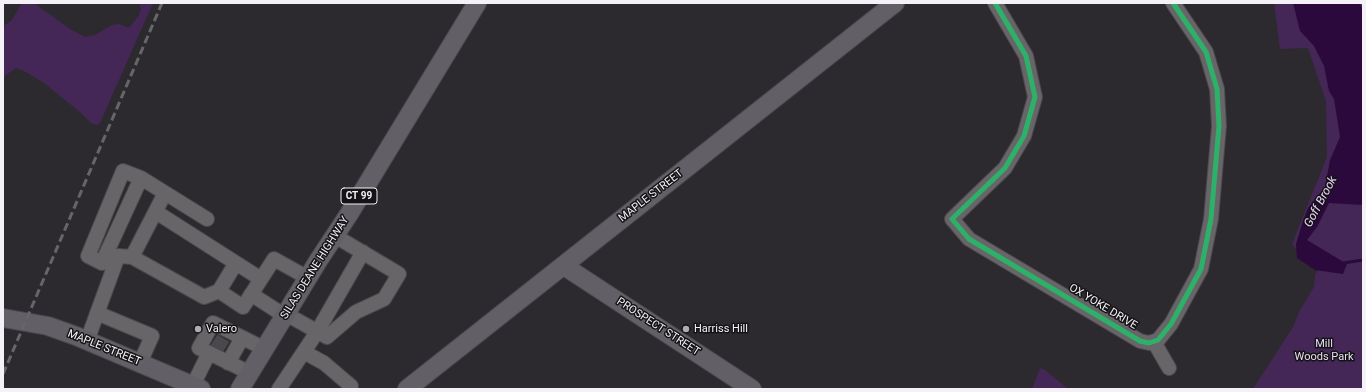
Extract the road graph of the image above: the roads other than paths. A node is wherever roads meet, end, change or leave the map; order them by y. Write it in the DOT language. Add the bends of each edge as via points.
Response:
graph roads {
  1 [pos="477,3"];
  2 [pos="895,3"];
  3 [pos="995,3"];
  4 [pos="1173,3"];
  5 [pos="141,178"];
  6 [pos="165,193"];
  7 [pos="156,212"];
  8 [pos="207,219"];
  9 [pos="335,236"];
  10 [pos="363,252"];
  11 [pos="118,256"];
  12 [pos="132,257"];
  13 [pos="102,263"];
  14 [pos="236,263"];
  15 [pos="564,266"];
  16 [pos="261,278"];
  17 [pos="308,278"];
  18 [pos="219,292"];
  19 [pos="251,294"];
  20 [pos="97,313"];
  21 [pos="286,315"];
  22 [pos="3,318"];
  23 [pos="317,332"];
  24 [pos="242,338"];
  25 [pos="87,340"];
  26 [pos="1154,342"];
  27 [pos="264,349"];
  28 [pos="304,352"];
  29 [pos="213,353"];
  30 [pos="228,362"];
  31 [pos="140,363"];
  32 [pos="1169,368"];
  33 [pos="250,373"];
  34 [pos="197,387"];
  35 [pos="240,389"];
  36 [pos="279,389"];
  37 [pos="349,389"];
  38 [pos="407,389"];
  39 [pos="752,389"];
  1 -- 9 [label="main road, SILAS DEANE HIGHWAY / CT 99"];
  2 -- 15 [label="main road, MAPLE STREET"];
  3 -- 26 [label="street, OX YOKE DRIVE" via="1026,56 1035,97 1024,136 1005,168 952,219 969,239 1140,341"];
  4 -- 26 [label="street" via="1206,52 1217,89 1219,126 1212,219 1201,269 1171,324"];
  5 -- 6 [label="street"];
  5 -- 13 [label="street"];
  5 -- 13 [label="street" via="123,170 88,256"];
  6 -- 7 [label="street"];
  6 -- 8 [label="street"];
  7 -- 12 [label="street"];
  7 -- 14 [label="street"];
  9 -- 10 [label="street"];
  9 -- 17 [label="main road, SILAS DEANE HIGHWAY / CT 99"];
  10 -- 23 [label="street"];
  10 -- 23 [label="street" via="399,274 384,299 356,312 327,337"];
  11 -- 12 [label="street"];
  11 -- 13 [label="street"];
  11 -- 20 [label="street"];
  12 -- 18 [label="street" via="199,295"];
  14 -- 16 [label="street"];
  14 -- 18 [label="street"];
  15 -- 38 [label="main road, MAPLE STREET"];
  15 -- 39 [label="main road, PROSPECT STREET"];
  16 -- 17 [label="street" via="274,259"];
  16 -- 19 [label="street"];
  17 -- 21 [label="main road, SILAS DEANE HIGHWAY / CT 99"];
  18 -- 19 [label="street" via="243,307"];
  19 -- 21 [label="street"];
  20 -- 25 [label="street"];
  20 -- 31 [label="street" via="152,336"];
  21 -- 23 [label="street"];
  21 -- 27 [label="main road, SILAS DEANE HIGHWAY / CT 99"];
  22 -- 25 [label="main road, MAPLE STREET" via="48,326"];
  23 -- 28 [label="street"];
  24 -- 27 [label="street"];
  24 -- 29 [label="street" via="226,334 213,323 199,348"];
  24 -- 30 [label="street"];
  25 -- 31 [label="main road, MAPLE STREET"];
  26 -- 32 [label="street"];
  27 -- 33 [label="main road, SILAS DEANE HIGHWAY / CT 99"];
  28 -- 36 [label="street"];
  28 -- 37 [label="street" via="324,363 351,386"];
  29 -- 30 [label="street"];
  29 -- 34 [label="street"];
  30 -- 33 [label="street"];
  31 -- 34 [label="main road, MAPLE STREET"];
  33 -- 35 [label="main road, SILAS DEANE HIGHWAY / CT 99"];
}
